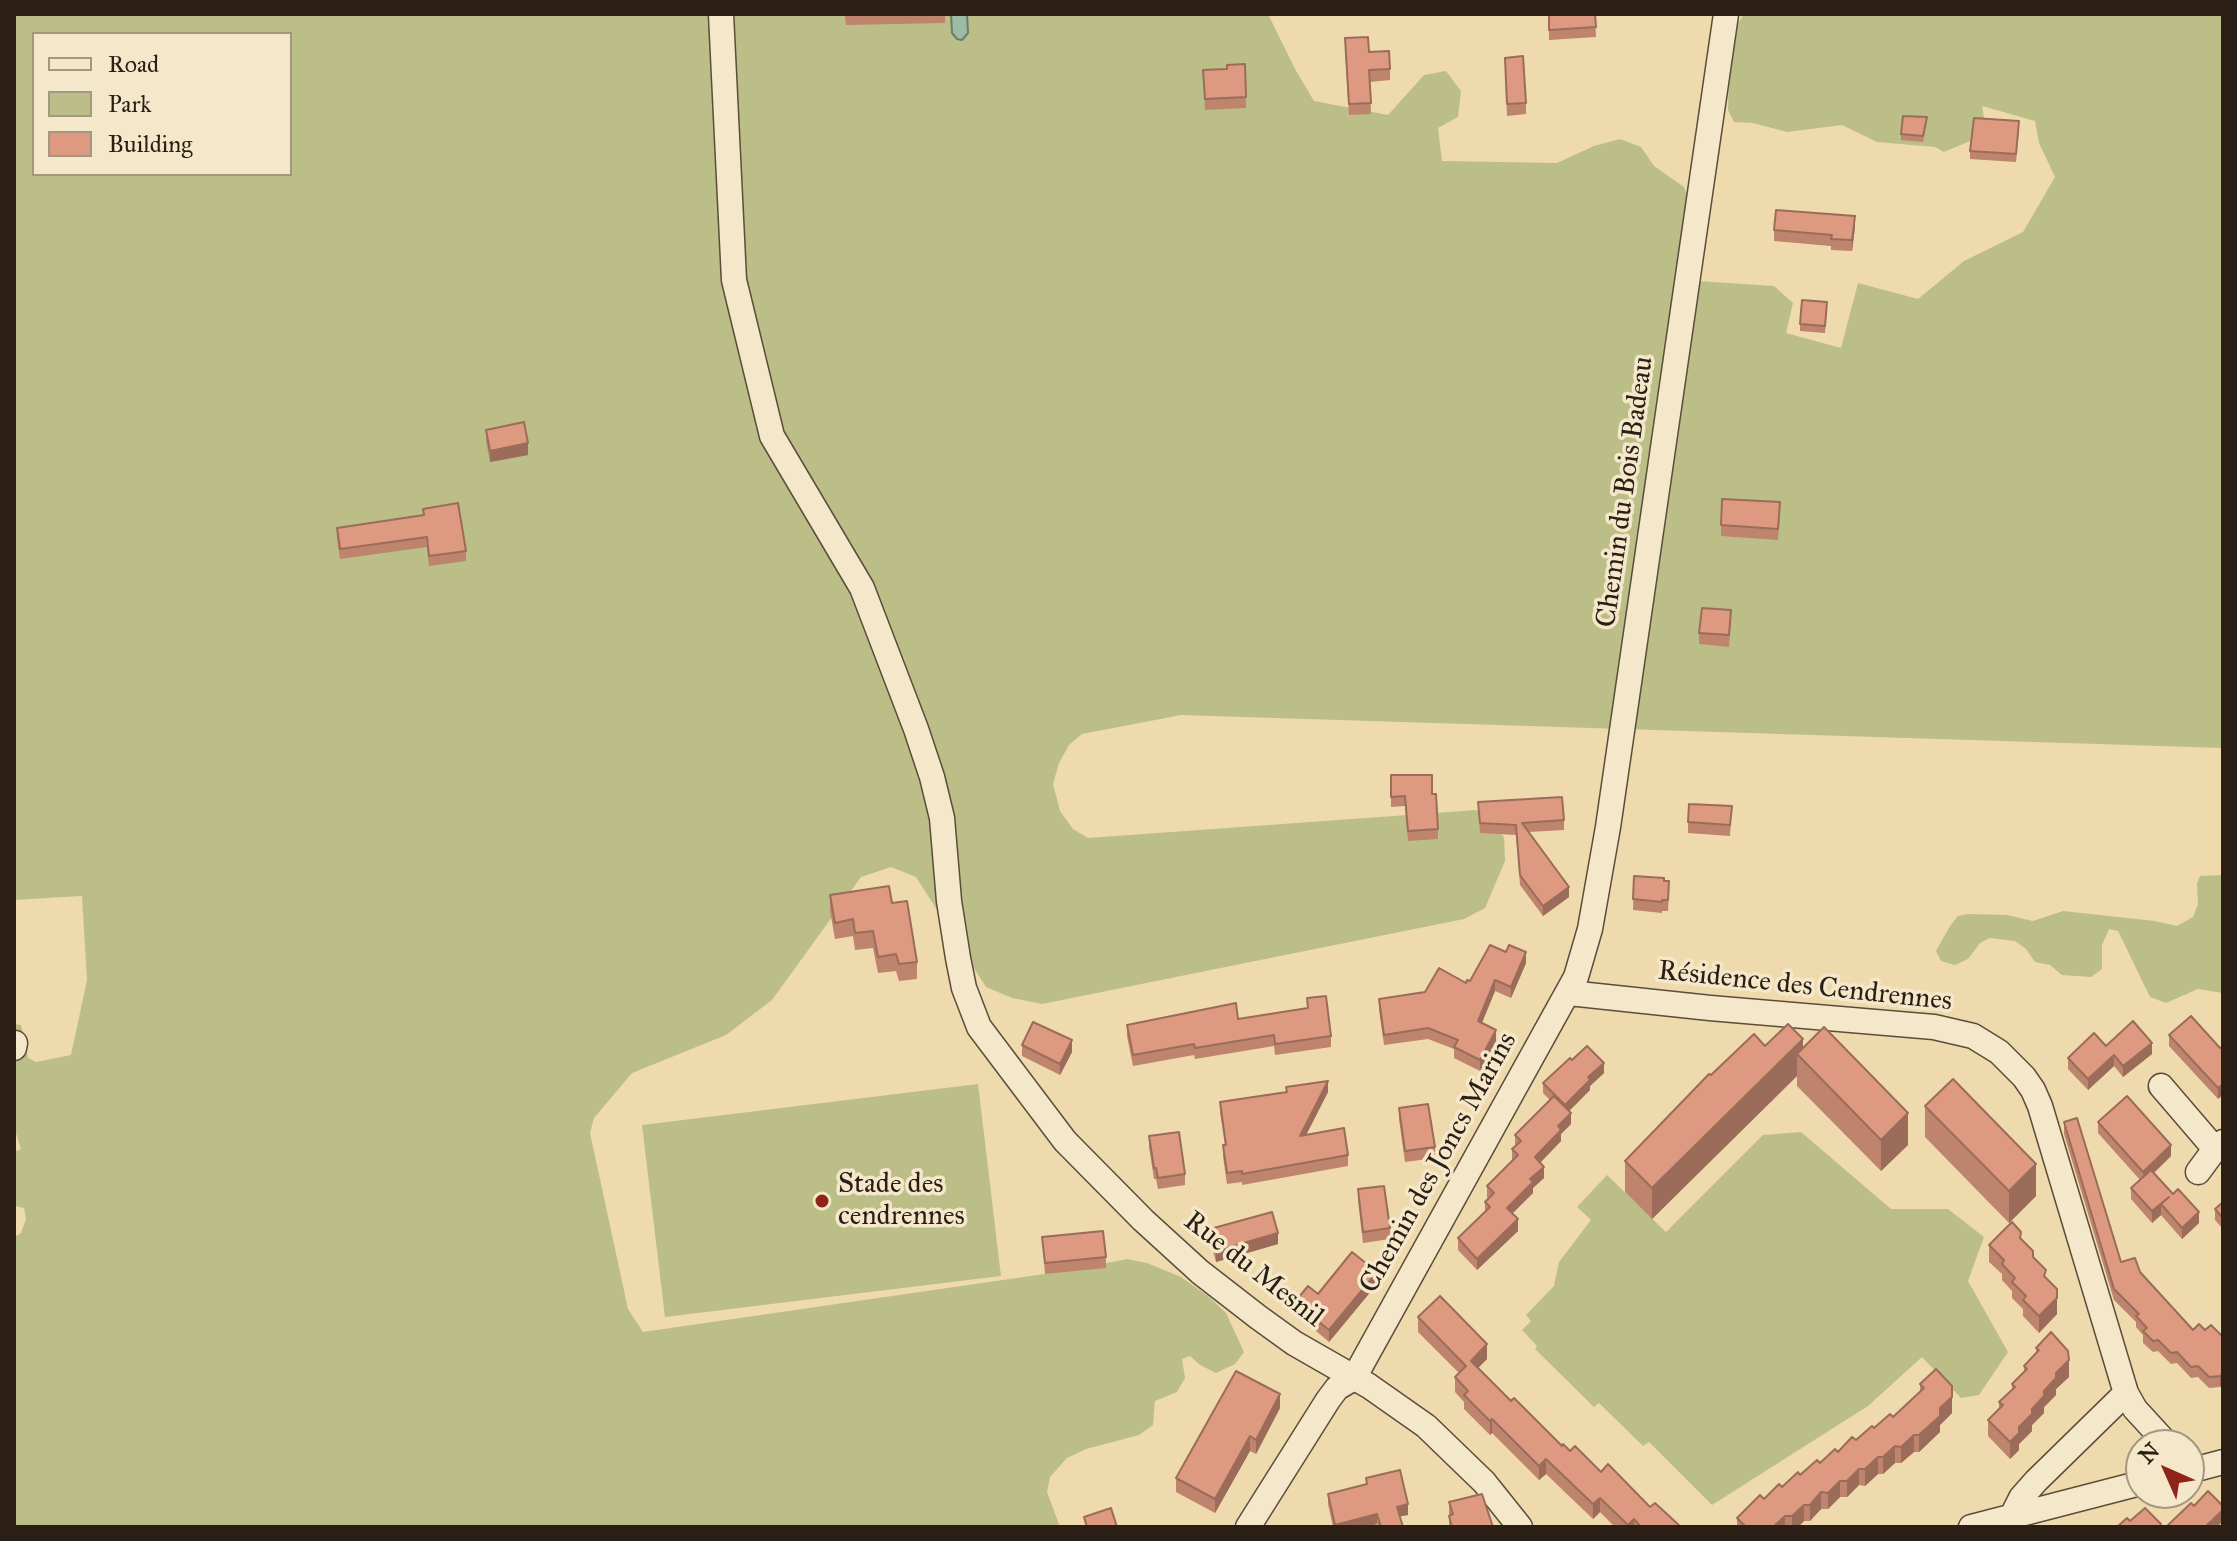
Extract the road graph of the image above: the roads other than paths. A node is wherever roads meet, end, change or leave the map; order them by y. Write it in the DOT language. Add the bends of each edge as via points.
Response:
graph roads {
  1 [pos="721,14"];
  2 [pos="1726,14"];
  3 [pos="1572,985"];
  4 [pos="2161,1086"];
  5 [pos="2219,1146"];
  6 [pos="2198,1172"];
  7 [pos="1354,1378"];
  8 [pos="2126,1393"];
  9 [pos="2153,1429"];
  10 [pos="2125,1487"];
  11 [pos="2012,1516"];
  12 [pos="1248,1527"];
  13 [pos="1520,1527"];
  14 [pos="1971,1527"];
  1 -- 7 [label="street, Rue du Mesnil" via="734,280 772,436 862,588 916,729 942,818 958,958 979,1027 1065,1141 1143,1220 1258,1317"];
  2 -- 3 [label="street, Chemin du Bois Badeau" via="1608,827 1590,929"];
  3 -- 7 [label="street, Chemin des Joncs Marins"];
  3 -- 8 [label="street, Résidence des Cendrennes" via="1710,1008 1934,1027 1986,1043 2024,1077 2040,1106"];
  4 -- 5 [label="street"];
  5 -- 6 [label="street"];
  7 -- 12 [label="street, Chemin des Joncs Marins" via="1328,1400"];
  7 -- 13 [label="street, Rue du Mesnil" via="1426,1426 1484,1482"];
  8 -- 9 [label="street, Résidence des Cendrennes"];
  8 -- 11 [label="street" via="2036,1481"];
  10 -- 11 [label="street"];
  11 -- 14 [label="street"];
}
